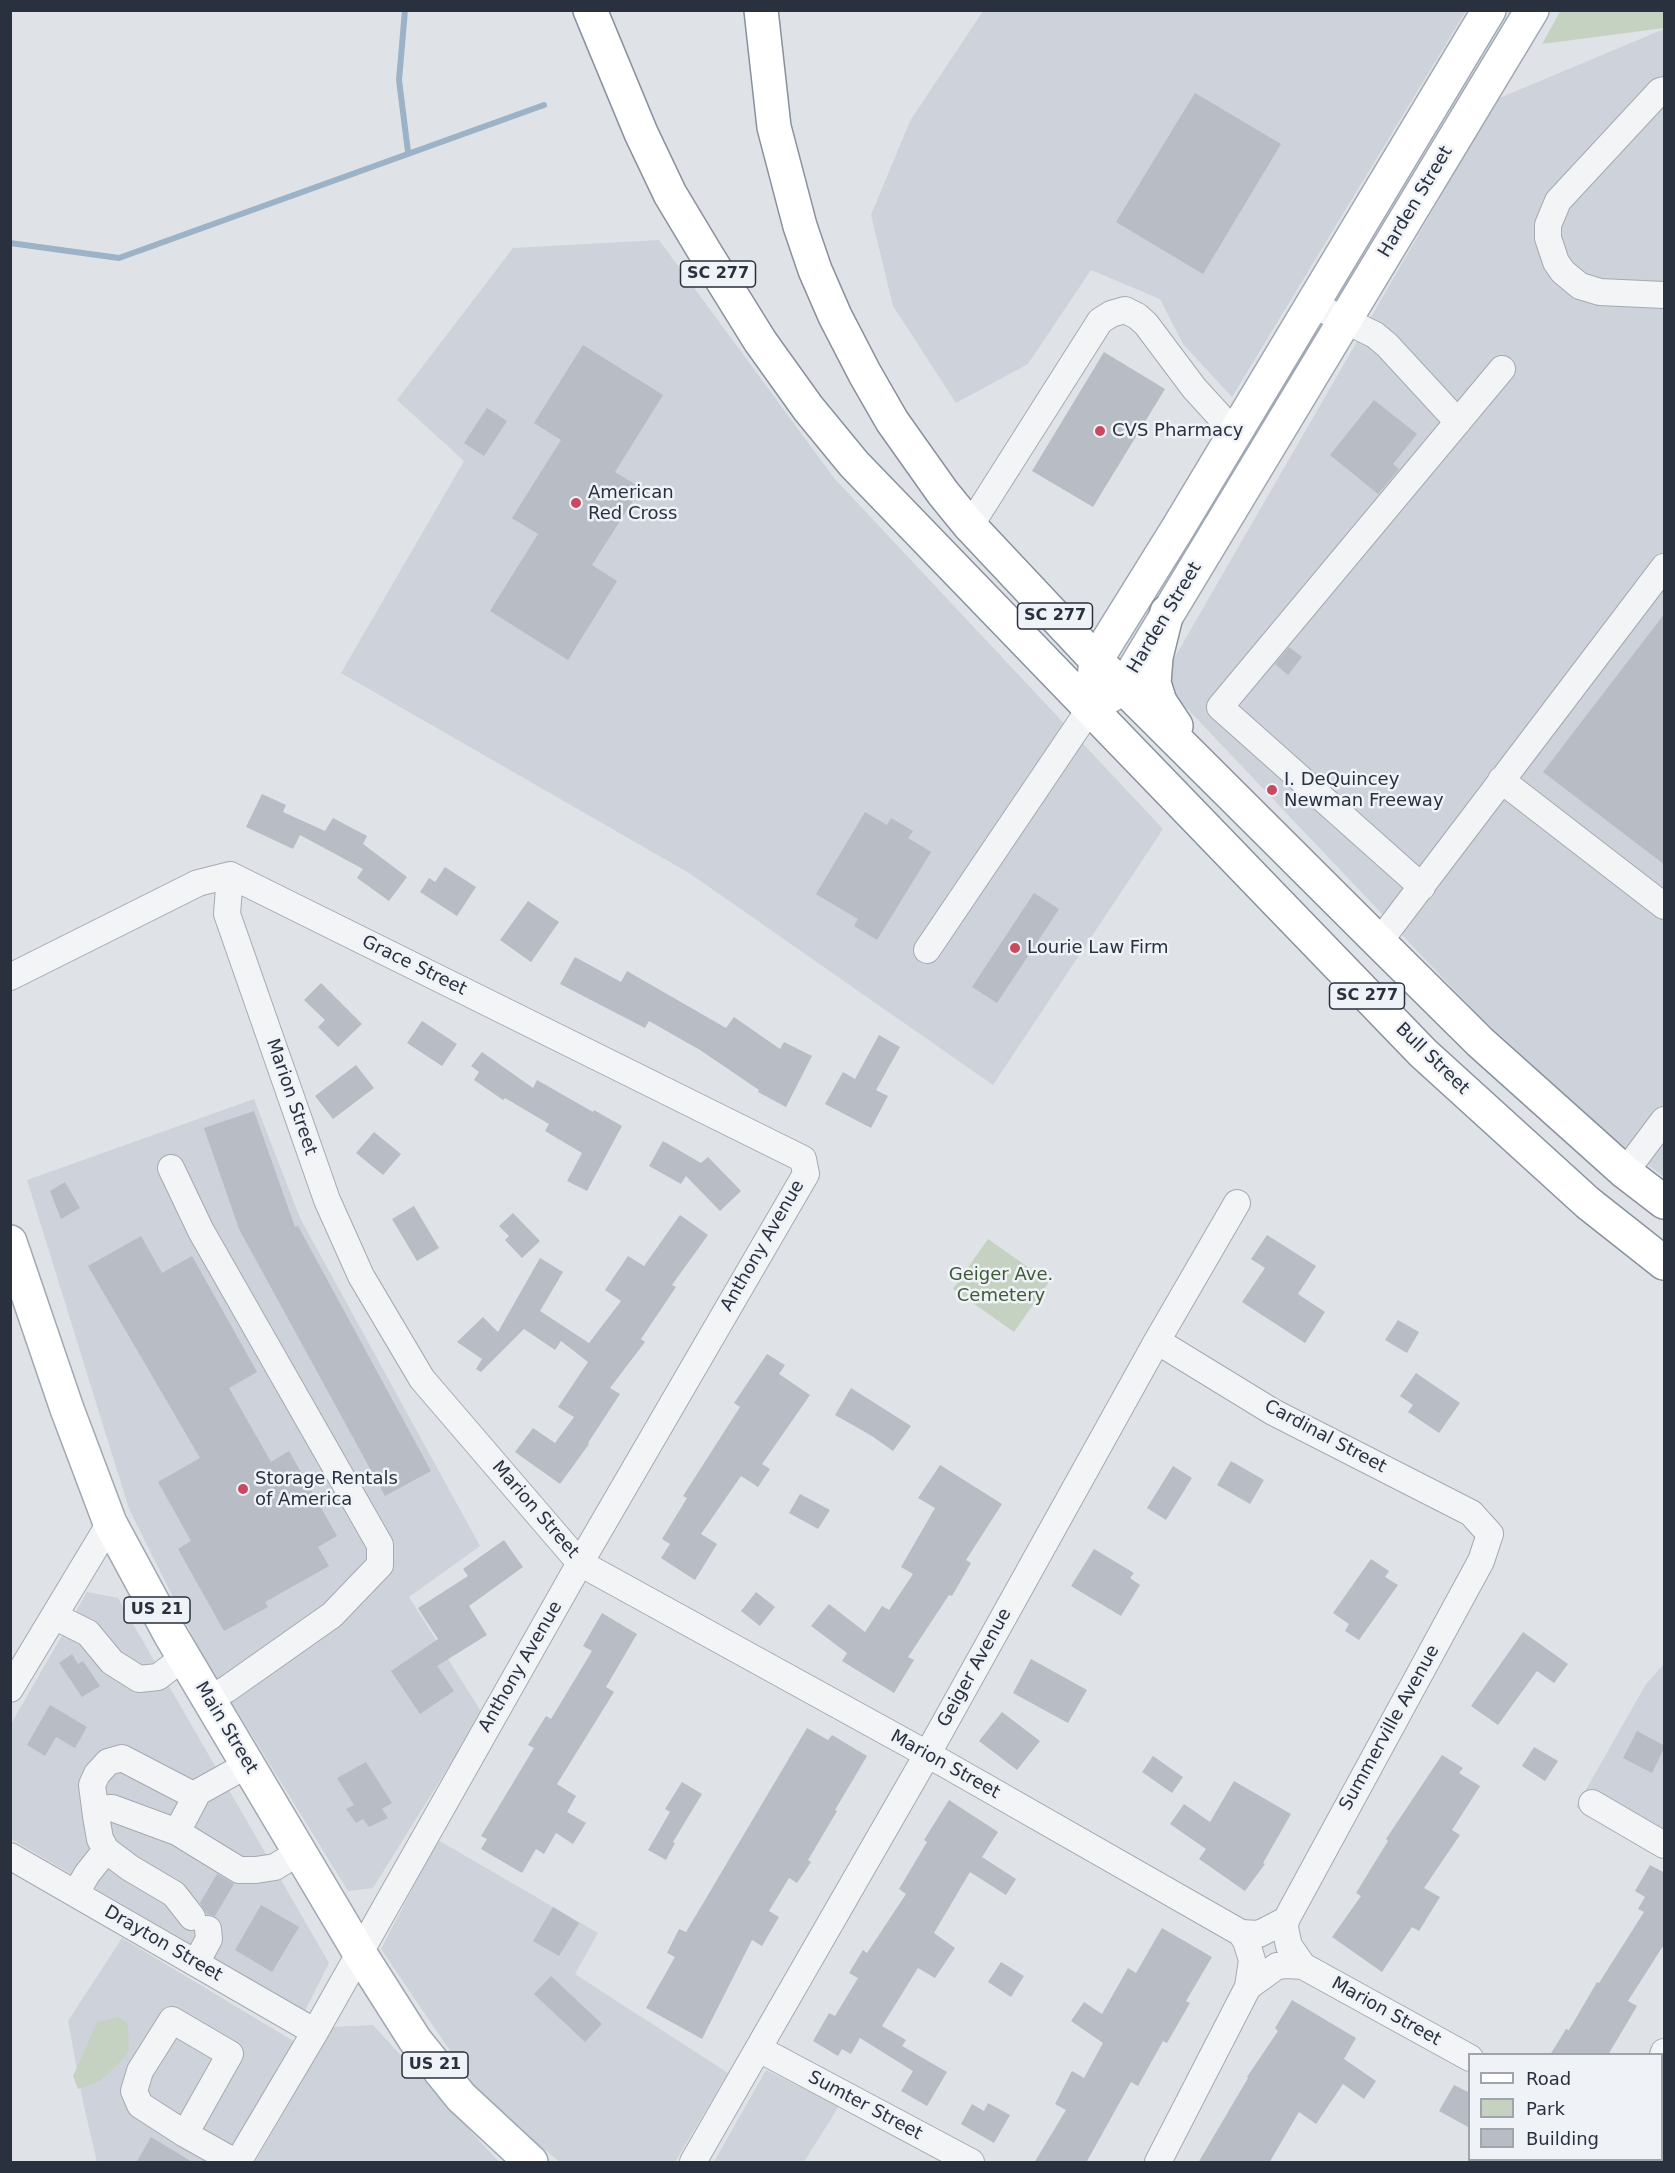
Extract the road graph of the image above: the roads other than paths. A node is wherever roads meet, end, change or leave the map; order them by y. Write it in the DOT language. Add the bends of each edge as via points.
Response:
graph roads {
  1 [pos="590,10"];
  2 [pos="761,10"];
  3 [pos="1489,10"];
  4 [pos="1532,10"];
  5 [pos="1665,90"];
  6 [pos="1665,295"];
  7 [pos="1312,304"];
  8 [pos="1344,320"];
  9 [pos="1502,369"];
  10 [pos="1458,422"];
  11 [pos="1234,433"];
  12 [pos="970,526"];
  13 [pos="1665,567"];
  14 [pos="1167,612"];
  15 [pos="1096,660"];
  16 [pos="1123,688"];
  17 [pos="1091,707"];
  18 [pos="1201,765"];
  19 [pos="1501,780"];
  20 [pos="230,875"];
  21 [pos="1422,887"];
  22 [pos="1665,906"];
  23 [pos="1379,942"];
  24 [pos="927,950"];
  25 [pos="10,977"];
  26 [pos="1665,1120"];
  27 [pos="171,1168"];
  28 [pos="1625,1172"];
  29 [pos="806,1173"];
  30 [pos="1665,1202"];
  31 [pos="1237,1203"];
  32 [pos="10,1242"];
  33 [pos="1665,1263"];
  34 [pos="1157,1341"];
  35 [pos="110,1523"];
  36 [pos="1490,1534"];
  37 [pos="580,1563"];
  38 [pos="54,1617"];
  39 [pos="184,1657"];
  40 [pos="10,1689"];
  41 [pos="208,1699"];
  42 [pos="927,1755"];
  43 [pos="248,1765"];
  44 [pos="193,1795"];
  45 [pos="1592,1803"];
  46 [pos="95,1809"];
  47 [pos="177,1832"];
  48 [pos="1665,1845"];
  49 [pos="106,1850"];
  50 [pos="299,1852"];
  51 [pos="10,1856"];
  52 [pos="76,1893"];
  53 [pos="1286,1920"];
  54 [pos="1241,1933"];
  55 [pos="359,1952"];
  56 [pos="196,1963"];
  57 [pos="1303,1966"];
  58 [pos="1248,1987"];
  59 [pos="315,2031"];
  60 [pos="759,2049"];
  61 [pos="1468,2057"];
  62 [pos="185,2134"];
  63 [pos="237,2163"];
  64 [pos="531,2163"];
  65 [pos="693,2163"];
  66 [pos="971,2163"];
  67 [pos="1158,2163"];
  1 -- 17 [label="main road, SC 277" via="670,194 760,341 808,408 894,508"];
  2 -- 12 [label="main road, SC 277" via="774,126 815,270 835,316 892,421"];
  3 -- 7 [label="main road, Harden Street"];
  4 -- 8 [label="main road, Harden Street"];
  5 -- 6 [label="street" via="1558,201 1548,225 1556,262 1580,286 1600,292"];
  7 -- 8 [label="street"];
  7 -- 11 [label="main road, Harden Street"];
  8 -- 10 [label="street" via="1387,345"];
  8 -- 14 [label="main road, Harden Street"];
  9 -- 10 [label="street"];
  10 -- 21 [label="street" via="1220,707"];
  11 -- 12 [label="street" via="1142,320 1125,310 1111,314 1100,321"];
  11 -- 15 [label="main road, Harden Street"];
  12 -- 15 [label="main road, SC 277"];
  13 -- 19 [label="street"];
  14 -- 16 [label="main road, Harden Street"];
  14 -- 18 [label="main road" via="1154,683 1160,702"];
  15 -- 16 [label="main road, SC 277"];
  15 -- 17 [label="main road, Harden Street"];
  16 -- 17 [label="main road, Harden Street"];
  16 -- 18 [label="main road, SC 277"];
  17 -- 24 [label="street"];
  17 -- 33 [label="main road, Bull Street / SC 277" via="1423,1053 1588,1203"];
  18 -- 23 [label="main road, SC 277"];
  19 -- 21 [label="street"];
  19 -- 22 [label="street"];
  20 -- 25 [label="street" via="198,883"];
  20 -- 29 [label="street, Grace Street" via="803,1159"];
  20 -- 37 [label="street, Marion Street" via="227,914 327,1200 361,1276 422,1379"];
  21 -- 23 [label="street"];
  23 -- 28 [label="main road, SC 277" via="1480,1041"];
  26 -- 28 [label="street"];
  27 -- 41 [label="street" via="201,1231 380,1545 380,1565 332,1615"];
  28 -- 30 [label="main road, SC 277"];
  29 -- 37 [label="street, Anthony Avenue"];
  31 -- 34 [label="street, Geiger Avenue"];
  32 -- 35 [label="main road, Main Street / US 21"];
  34 -- 36 [label="street, Cardinal Street" via="1273,1412 1471,1513"];
  34 -- 42 [label="street, Geiger Avenue"];
  35 -- 38 [label="street"];
  35 -- 39 [label="main road, Main Street / US 21"];
  36 -- 53 [label="street, Summerville Avenue" via="1481,1562"];
  37 -- 42 [label="street, Marion Street"];
  37 -- 55 [label="street, Anthony Avenue"];
  38 -- 39 [label="street" via="87,1633 112,1662 139,1679 158,1677"];
  38 -- 40 [label="street"];
  39 -- 41 [label="main road, Main Street / US 21"];
  41 -- 43 [label="main road, Main Street / US 21"];
  42 -- 54 [label="street, Marion Street"];
  42 -- 60 [label="street, Geiger Avenue"];
  43 -- 44 [label="street"];
  43 -- 50 [label="main road, Main Street / US 21"];
  44 -- 46 [label="street" via="122,1758 108,1762 97,1774 92,1785"];
  44 -- 47 [label="street" via="195,1798"];
  45 -- 48 [label="street"];
  46 -- 47 [label="street" via="112,1808"];
  46 -- 49 [label="street"];
  47 -- 50 [label="street" via="239,1870 274,1867"];
  49 -- 52 [label="street"];
  49 -- 56 [label="street" via="174,1894 200,1923 208,1939"];
  50 -- 55 [label="main road, Main Street / US 21"];
  51 -- 52 [label="street, Drayton Street"];
  52 -- 56 [label="street, Drayton Street"];
  53 -- 54 [label="street" via="1259,1934"];
  53 -- 57 [label="street" via="1289,1946"];
  54 -- 58 [label="street" via="1252,1960"];
  55 -- 59 [label="street, Anthony Avenue"];
  55 -- 64 [label="main road, Main Street / US 21" via="415,2040 461,2097"];
  56 -- 59 [label="street, Drayton Street"];
  57 -- 58 [label="street" via="1277,1966"];
  57 -- 61 [label="street, Marion Street"];
  58 -- 67 [label="street"];
  59 -- 63 [label="street, Anthony Avenue"];
  60 -- 65 [label="street, Geiger Avenue"];
  60 -- 66 [label="street, Sumter Street"];
  62 -- 63 [label="street"];
}
